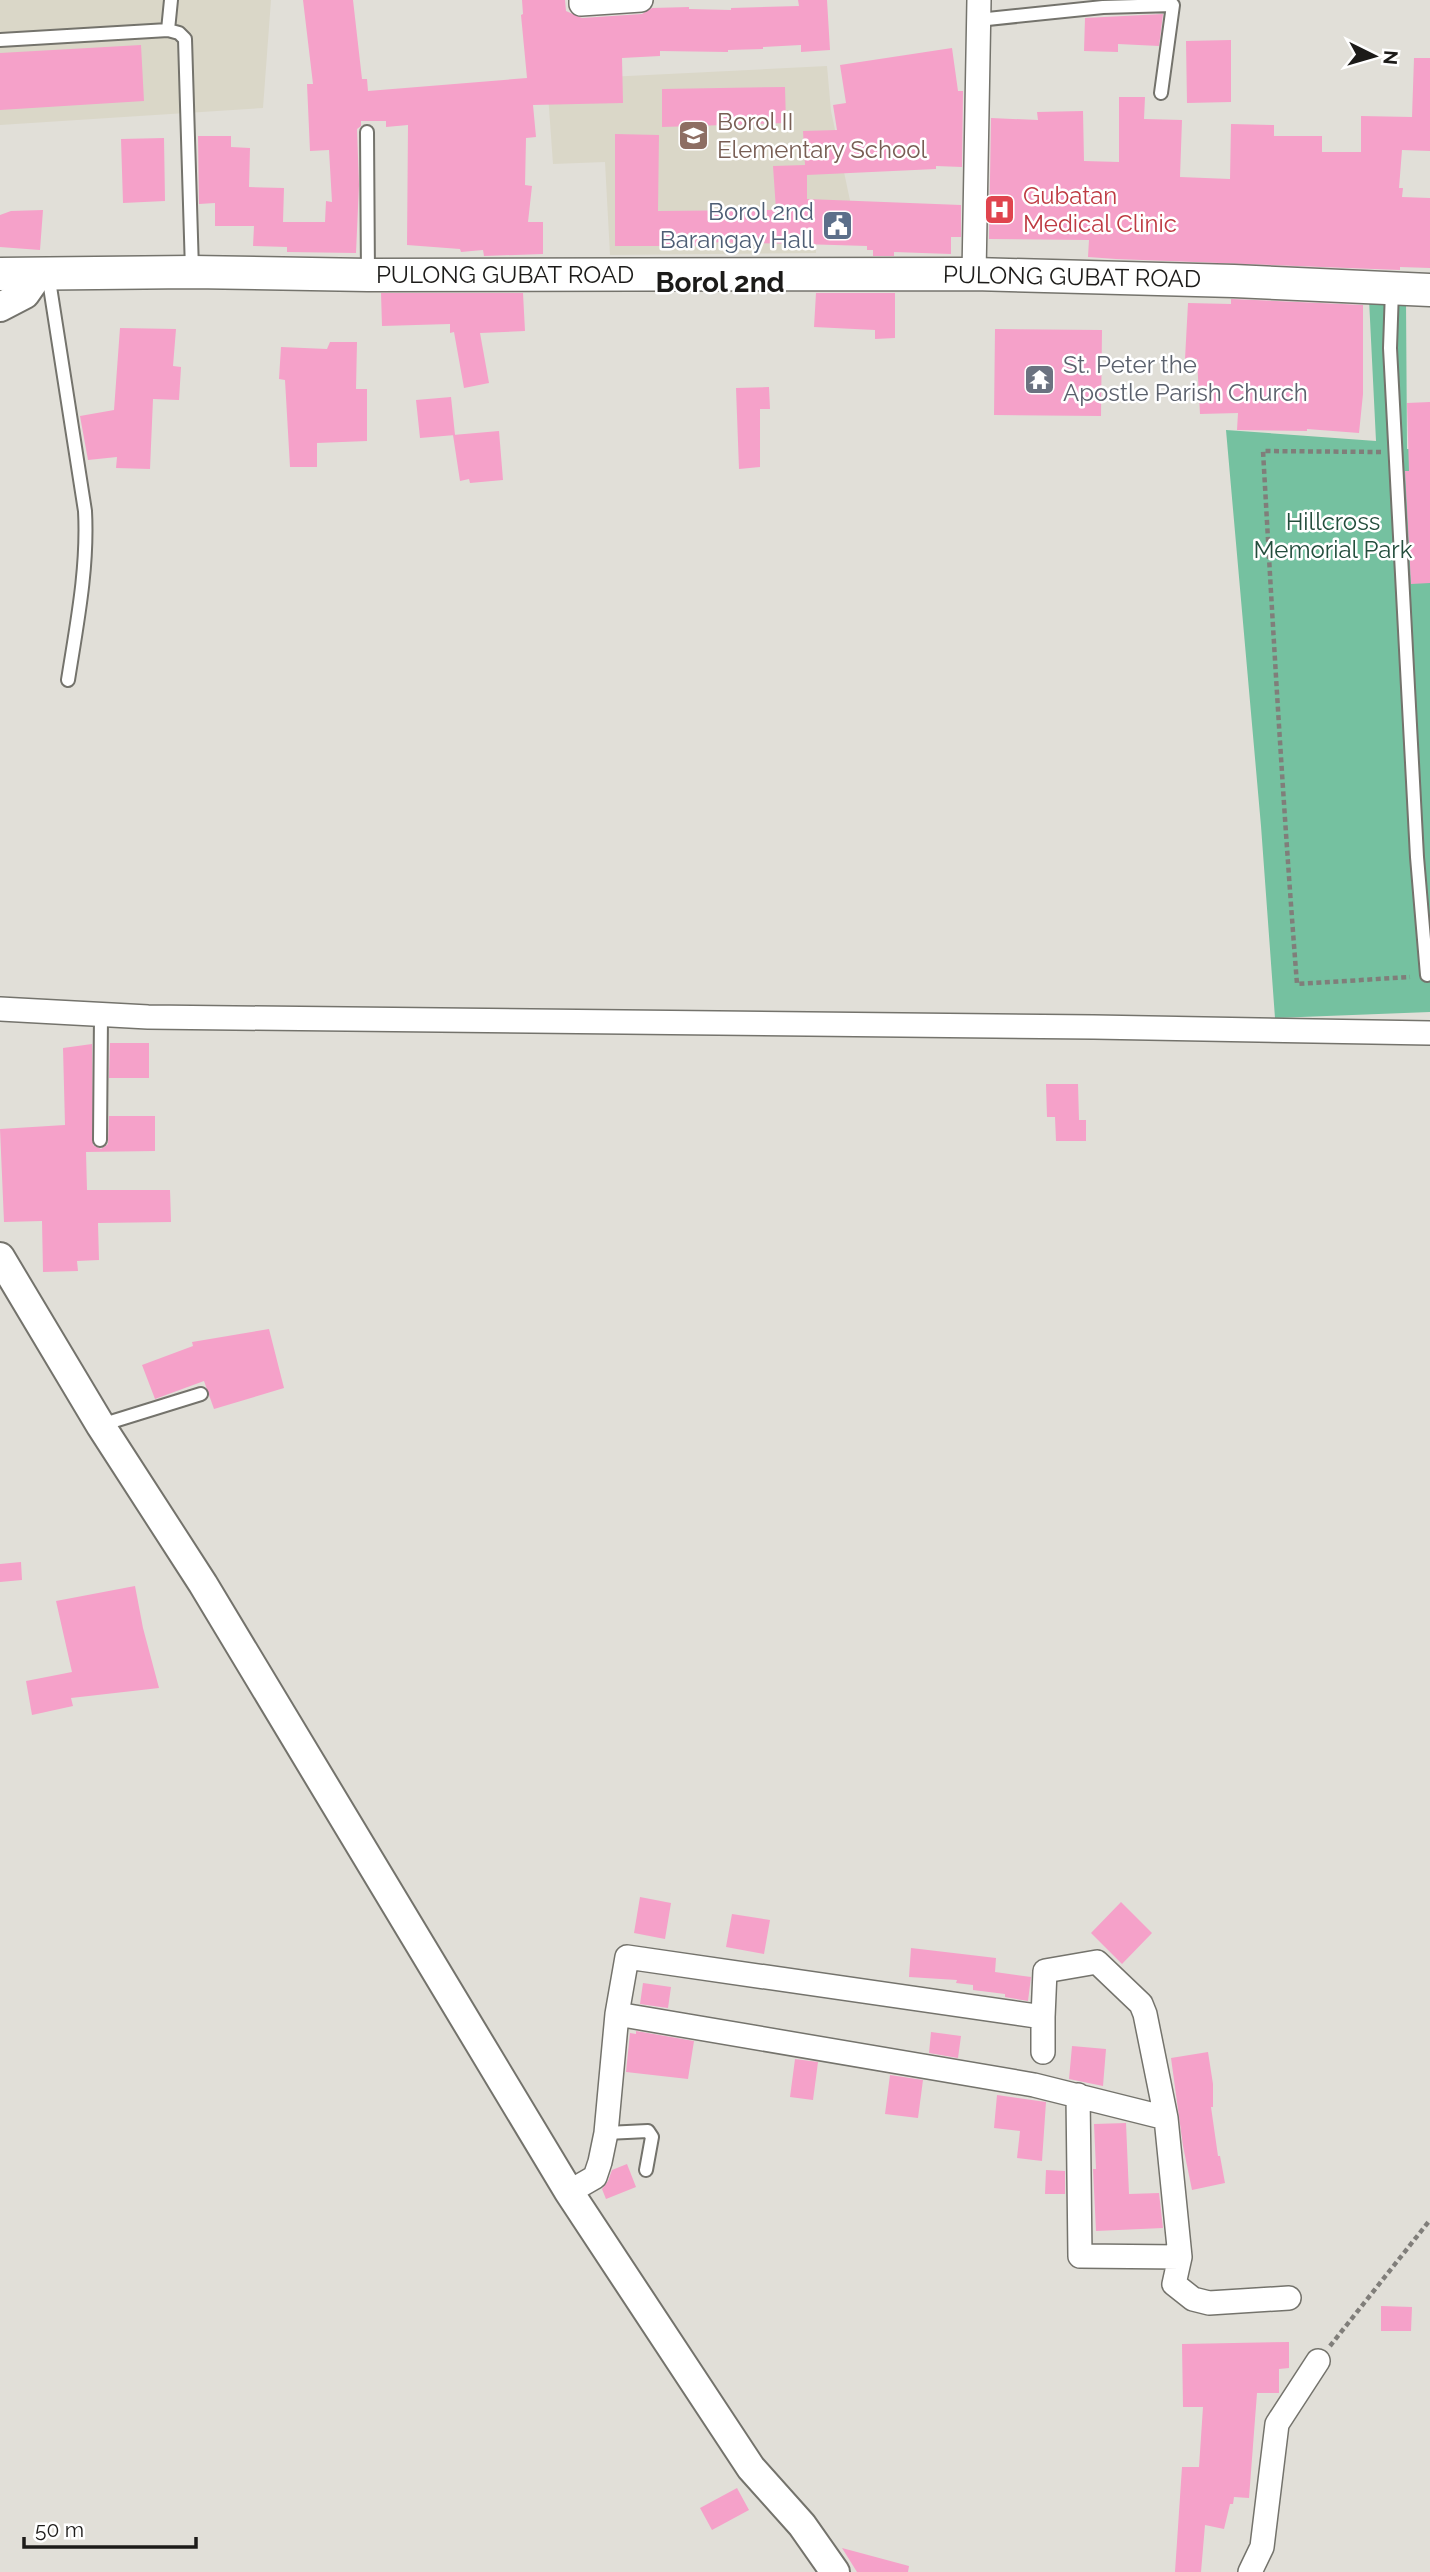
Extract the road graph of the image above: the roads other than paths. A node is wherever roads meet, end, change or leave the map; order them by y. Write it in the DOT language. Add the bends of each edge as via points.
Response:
graph roads {
  1 [pos="171,0"];
  2 [pos="581,0"];
  3 [pos="641,0"];
  4 [pos="1103,3"];
  5 [pos="978,10"];
  6 [pos="168,30"];
  7 [pos="0,40"];
  8 [pos="1161,93"];
  9 [pos="367,132"];
  10 [pos="192,272"];
  11 [pos="0,274"];
  12 [pos="43,274"];
  13 [pos="974,274"];
  14 [pos="368,275"];
  15 [pos="1392,288"];
  16 [pos="1430,290"];
  17 [pos="0,307"];
  18 [pos="68,680"];
  19 [pos="1427,975"];
  20 [pos="0,1009"];
  21 [pos="101,1015"];
  22 [pos="1430,1034"];
  23 [pos="100,1140"];
  24 [pos="0,1258"];
  25 [pos="201,1394"];
  26 [pos="101,1426"];
  27 [pos="617,2014"];
  28 [pos="1043,2017"];
  29 [pos="1043,2052"];
  30 [pos="1078,2095"];
  31 [pos="1166,2118"];
  32 [pos="606,2133"];
  33 [pos="646,2169"];
  34 [pos="569,2192"];
  35 [pos="1180,2257"];
  36 [pos="1289,2298"];
  37 [pos="1318,2361"];
  38 [pos="835,2572"];
  39 [pos="1250,2572"];
  1 -- 6 [label="lane"];
  2 -- 3 [label="street" via="581,4"];
  4 -- 5 [label="lane"];
  4 -- 8 [label="lane" via="1173,5"];
  5 -- 13 [label="street"];
  6 -- 7 [label="lane"];
  6 -- 10 [label="lane" via="185,39"];
  9 -- 14 [label="lane"];
  10 -- 12 [label="main road, PULONG GUBAT ROAD"];
  10 -- 14 [label="main road, PULONG GUBAT ROAD"];
  11 -- 12 [label="main road, PULONG GUBAT ROAD"];
  12 -- 17 [label="street" via="25,294"];
  12 -- 18 [label="lane" via="85,511 83,580"];
  13 -- 14 [label="main road, PULONG GUBAT ROAD"];
  13 -- 15 [label="main road, PULONG GUBAT ROAD"];
  15 -- 16 [label="main road, PULONG GUBAT ROAD"];
  15 -- 19 [label="lane" via="1390,348"];
  20 -- 21 [label="street"];
  21 -- 22 [label="street"];
  21 -- 23 [label="lane"];
  24 -- 26 [label="street"];
  25 -- 26 [label="lane"];
  26 -- 34 [label="street" via="203,1584"];
  27 -- 28 [label="street" via="627,1957"];
  27 -- 30 [label="street"];
  27 -- 32 [label="street"];
  28 -- 29 [label="street"];
  28 -- 31 [label="street" via="1045,1971 1097,1962 1141,2004"];
  30 -- 31 [label="street"];
  30 -- 35 [label="street" via="1080,2256"];
  31 -- 35 [label="street"];
  32 -- 33 [label="lane" via="648,2131 652,2137"];
  32 -- 34 [label="street" via="595,2176"];
  34 -- 38 [label="street" via="751,2468 802,2525"];
  35 -- 36 [label="street" via="1174,2284 1193,2299 1209,2303"];
  37 -- 39 [label="street" via="1277,2424 1262,2547"];
}
